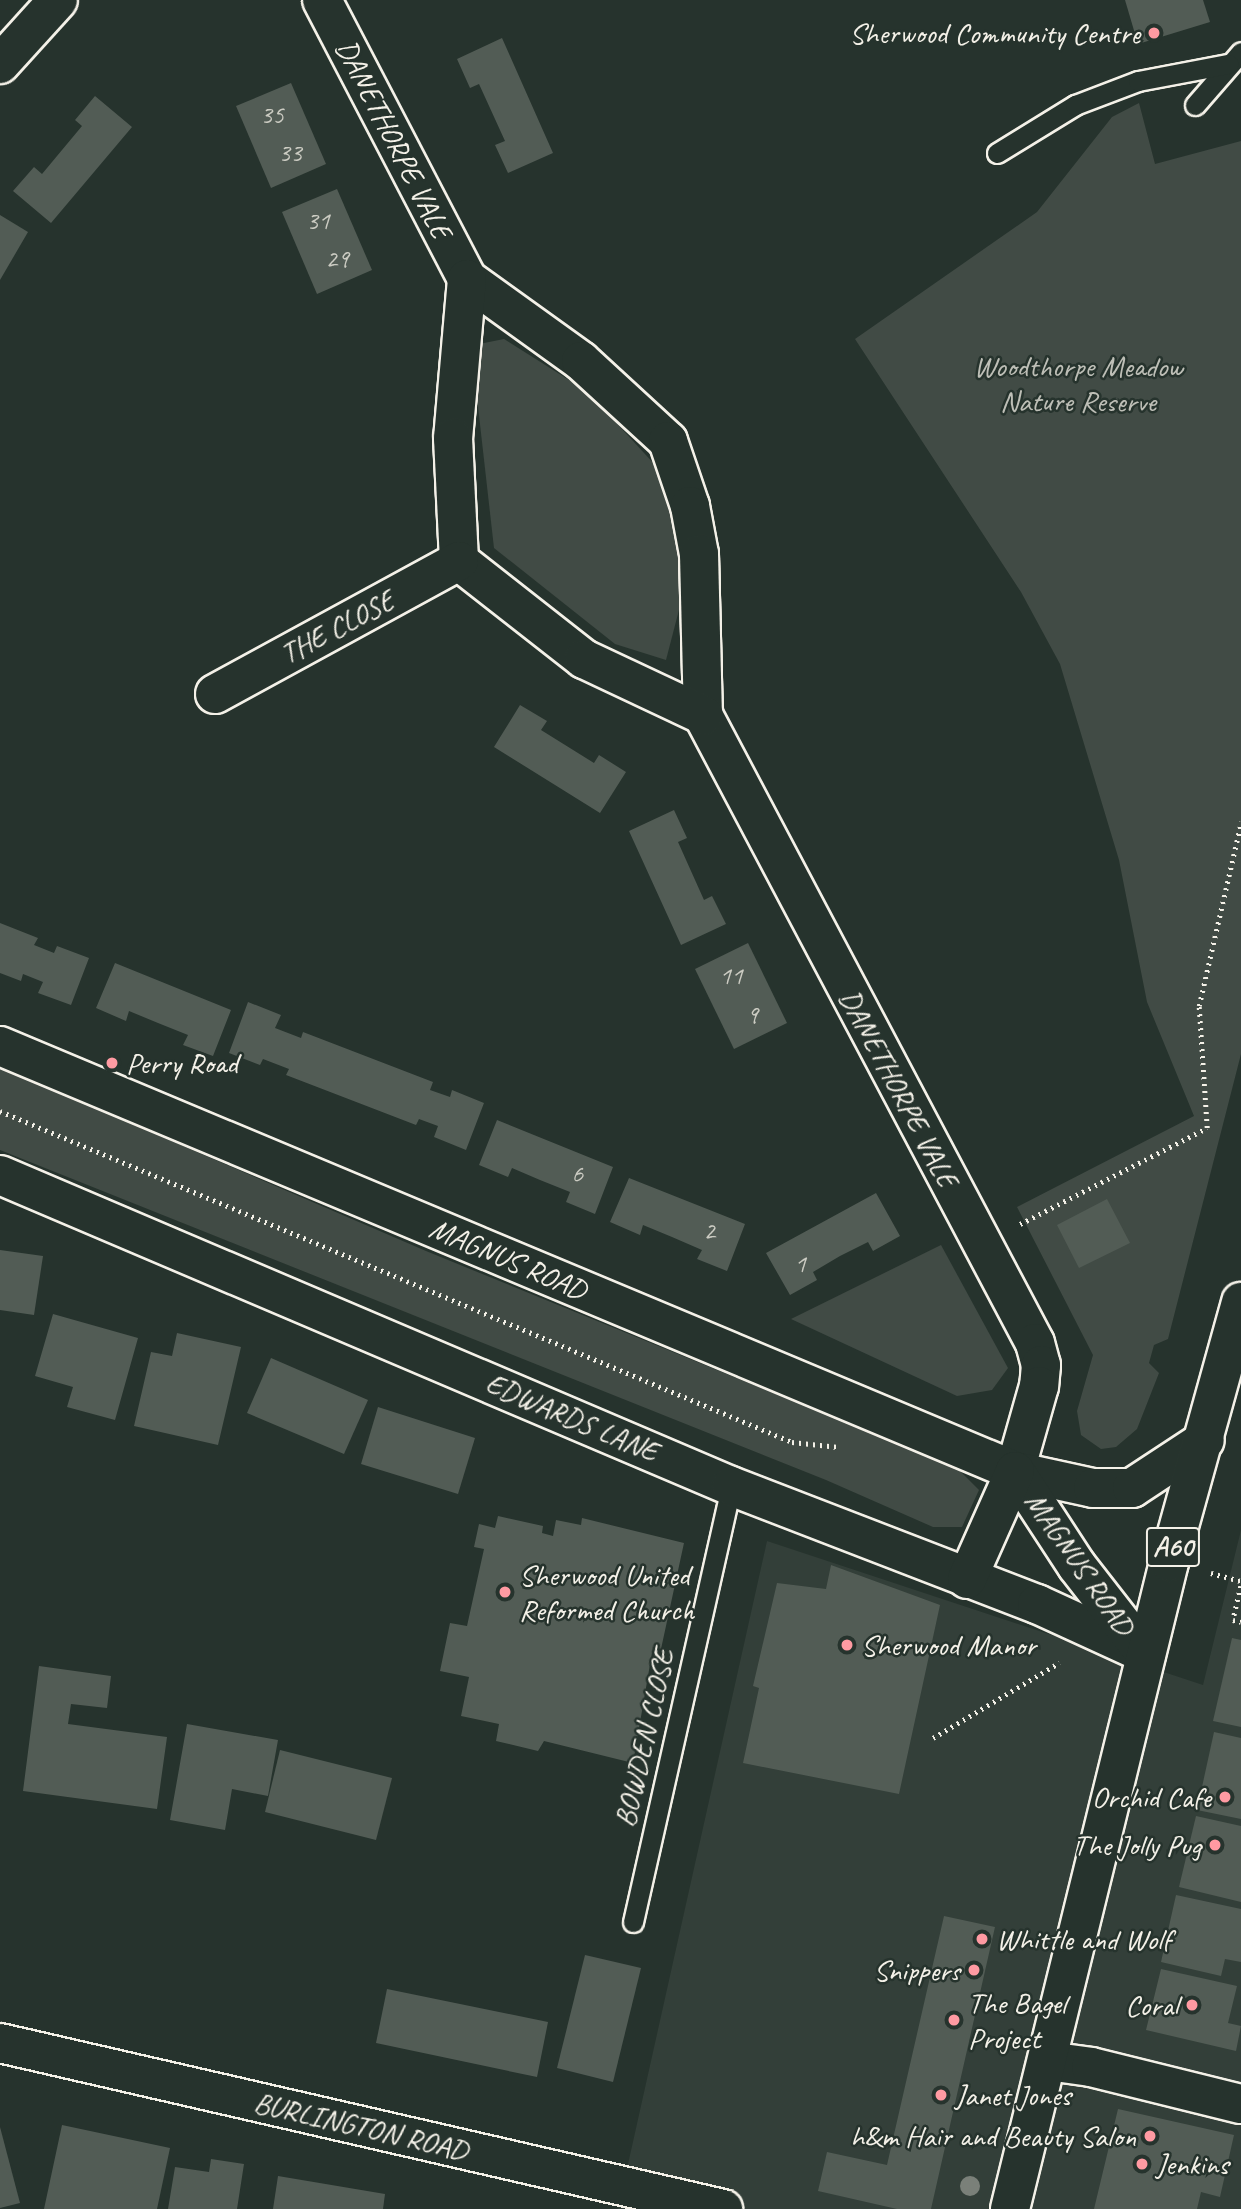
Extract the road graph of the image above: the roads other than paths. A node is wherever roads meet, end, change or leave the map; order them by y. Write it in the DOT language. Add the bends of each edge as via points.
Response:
graph roads {
  1 [pos="58,0"];
  2 [pos="322,0"];
  3 [pos="1234,58"];
  4 [pos="0,64"];
  5 [pos="1195,105"];
  6 [pos="997,153"];
  7 [pos="467,279"];
  8 [pos="460,561"];
  9 [pos="215,694"];
  10 [pos="703,715"];
  11 [pos="0,1046"];
  12 [pos="0,1175"];
  13 [pos="1241,1302"];
  14 [pos="1233,1366"];
  15 [pos="1205,1440"];
  16 [pos="1015,1471"];
  17 [pos="732,1486"];
  18 [pos="967,1579"];
  19 [pos="1132,1647"];
  20 [pos="633,1922"];
  21 [pos="0,2043"];
  22 [pos="1048,2061"];
  23 [pos="1241,2104"];
  24 [pos="723,2209"];
  25 [pos="1010,2209"];
  1 -- 4 [label="main road"];
  2 -- 7 [label="main road, DANETHORPE VALE"];
  3 -- 5 [label="lane"];
  3 -- 6 [label="lane" via="1138,81 1075,105"];
  7 -- 8 [label="main road" via="453,438"];
  7 -- 10 [label="main road, DANETHORPE VALE" via="581,361 668,441 690,506 699,554"];
  8 -- 9 [label="main road, THE CLOSE"];
  8 -- 10 [label="main road" via="584,659"];
  10 -- 16 [label="main road, DANETHORPE VALE" via="1035,1343 1041,1365 1027,1439"];
  11 -- 16 [label="main road, MAGNUS ROAD"];
  12 -- 17 [label="main road, EDWARDS LANE"];
  13 -- 14 [label="main road, A60"];
  14 -- 15 [label="main road, A60"];
  15 -- 16 [label="main road, MAGNUS ROAD" via="1132,1488 1093,1488"];
  15 -- 19 [label="main road, A60"];
  16 -- 18 [label="main road, DANETHORPE VALE"];
  16 -- 19 [label="main road, MAGNUS ROAD"];
  17 -- 18 [label="main road, EDWARDS LANE"];
  17 -- 20 [label="lane, BOWDEN CLOSE"];
  18 -- 19 [label="main road, EDWARDS LANE"];
  19 -- 22 [label="main road, A60"];
  21 -- 24 [label="main road, BURLINGTON ROAD"];
  22 -- 23 [label="main road"];
  22 -- 25 [label="main road, A60"];
}
